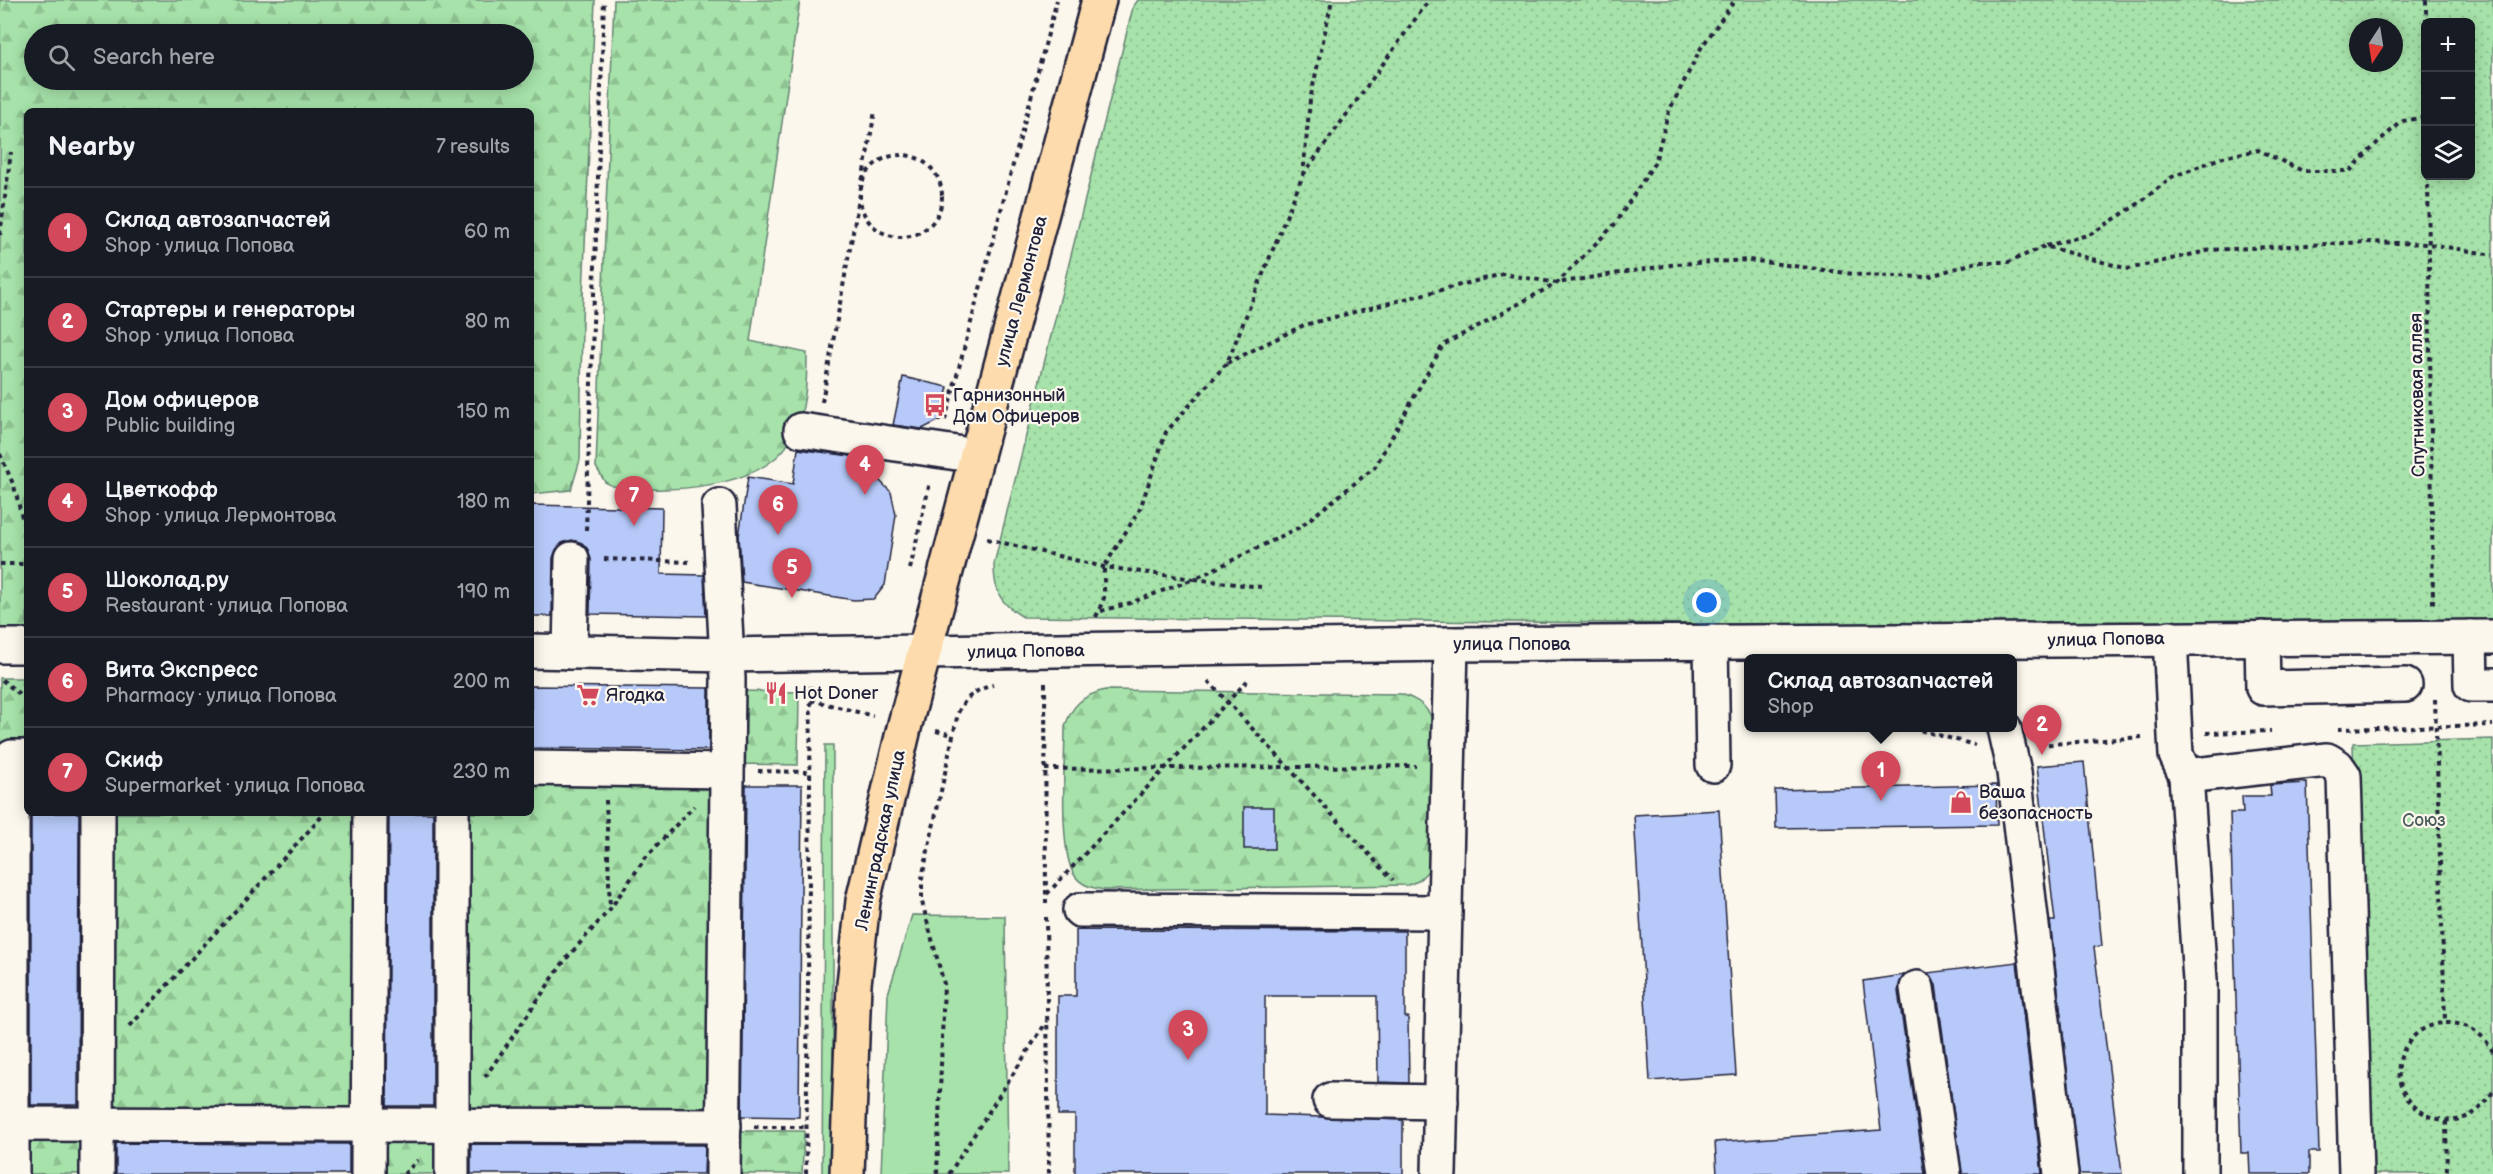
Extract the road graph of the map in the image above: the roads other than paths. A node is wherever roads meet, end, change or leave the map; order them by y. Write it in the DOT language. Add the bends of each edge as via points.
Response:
graph roads {
  1 [pos="1099,0"];
  2 [pos="808,431"];
  3 [pos="977,456"];
  4 [pos="719,506"];
  5 [pos="572,559"];
  6 [pos="2481,637"];
  7 [pos="2170,638"];
  8 [pos="2262,638"];
  9 [pos="1711,642"];
  10 [pos="1451,644"];
  11 [pos="0,646"];
  12 [pos="24,646"];
  13 [pos="1991,649"];
  14 [pos="534,651"];
  15 [pos="570,652"];
  16 [pos="924,652"];
  17 [pos="727,655"];
  18 [pos="2493,685"];
  19 [pos="2404,686"];
  20 [pos="2005,732"];
  21 [pos="24,757"];
  22 [pos="1713,765"];
  23 [pos="534,768"];
  24 [pos="726,771"];
  25 [pos="2186,776"];
  26 [pos="98,816"];
  27 [pos="370,816"];
  28 [pos="452,816"];
  29 [pos="1080,910"];
  30 [pos="1434,911"];
  31 [pos="1917,988"];
  32 [pos="1330,1100"];
  33 [pos="1441,1102"];
  34 [pos="12,1124"];
  35 [pos="97,1124"];
  36 [pos="368,1125"];
  37 [pos="452,1125"];
  38 [pos="724,1126"];
  39 [pos="12,1174"];
  40 [pos="97,1174"];
  41 [pos="368,1174"];
  42 [pos="452,1174"];
  43 [pos="723,1174"];
  44 [pos="847,1174"];
  45 [pos="1439,1174"];
  46 [pos="1944,1174"];
  47 [pos="2061,1174"];
  48 [pos="2200,1174"];
  49 [pos="2356,1174"];
  1 -- 3 [label="main road, улица Лермонтова"];
  2 -- 3 [label="street"];
  3 -- 16 [label="main road, улица Лермонтова"];
  4 -- 17 [label="street"];
  5 -- 15 [label="street"];
  6 -- 8 [label="street, улица Попова"];
  6 -- 18 [label="street" via="2471,685"];
  7 -- 8 [label="street, улица Попова"];
  7 -- 13 [label="street, улица Попова"];
  7 -- 25 [label="street" via="2176,755"];
  8 -- 19 [label="street" via="2263,688"];
  9 -- 10 [label="street, улица Попова"];
  9 -- 13 [label="street, улица Попова"];
  9 -- 22 [label="street"];
  10 -- 16 [label="street, улица Попова"];
  10 -- 30 [label="street" via="1449,766"];
  11 -- 12 [label="street"];
  14 -- 15 [label="street, улица Попова"];
  15 -- 17 [label="street, улица Попова"];
  16 -- 17 [label="street, улица Попова"];
  16 -- 44 [label="main road, Ленинградская улица" via="864,902 854,984"];
  17 -- 24 [label="street"];
  20 -- 47 [label="street" via="2014,772"];
  21 -- 34 [label="street" via="12,757"];
  23 -- 24 [label="street"];
  24 -- 38 [label="street"];
  25 -- 48 [label="street" via="2200,980"];
  25 -- 49 [label="street" via="2327,760 2344,776"];
  26 -- 35 [label="street"];
  27 -- 36 [label="street"];
  28 -- 37 [label="street"];
  29 -- 30 [label="street"];
  30 -- 33 [label="street"];
  31 -- 46 [label="street"];
  32 -- 33 [label="street"];
  33 -- 45 [label="street"];
  34 -- 35 [label="street"];
  34 -- 39 [label="street"];
  35 -- 36 [label="street"];
  35 -- 40 [label="street"];
  36 -- 37 [label="street"];
  36 -- 41 [label="street"];
  37 -- 38 [label="street"];
  37 -- 42 [label="street"];
  38 -- 43 [label="street"];
}
